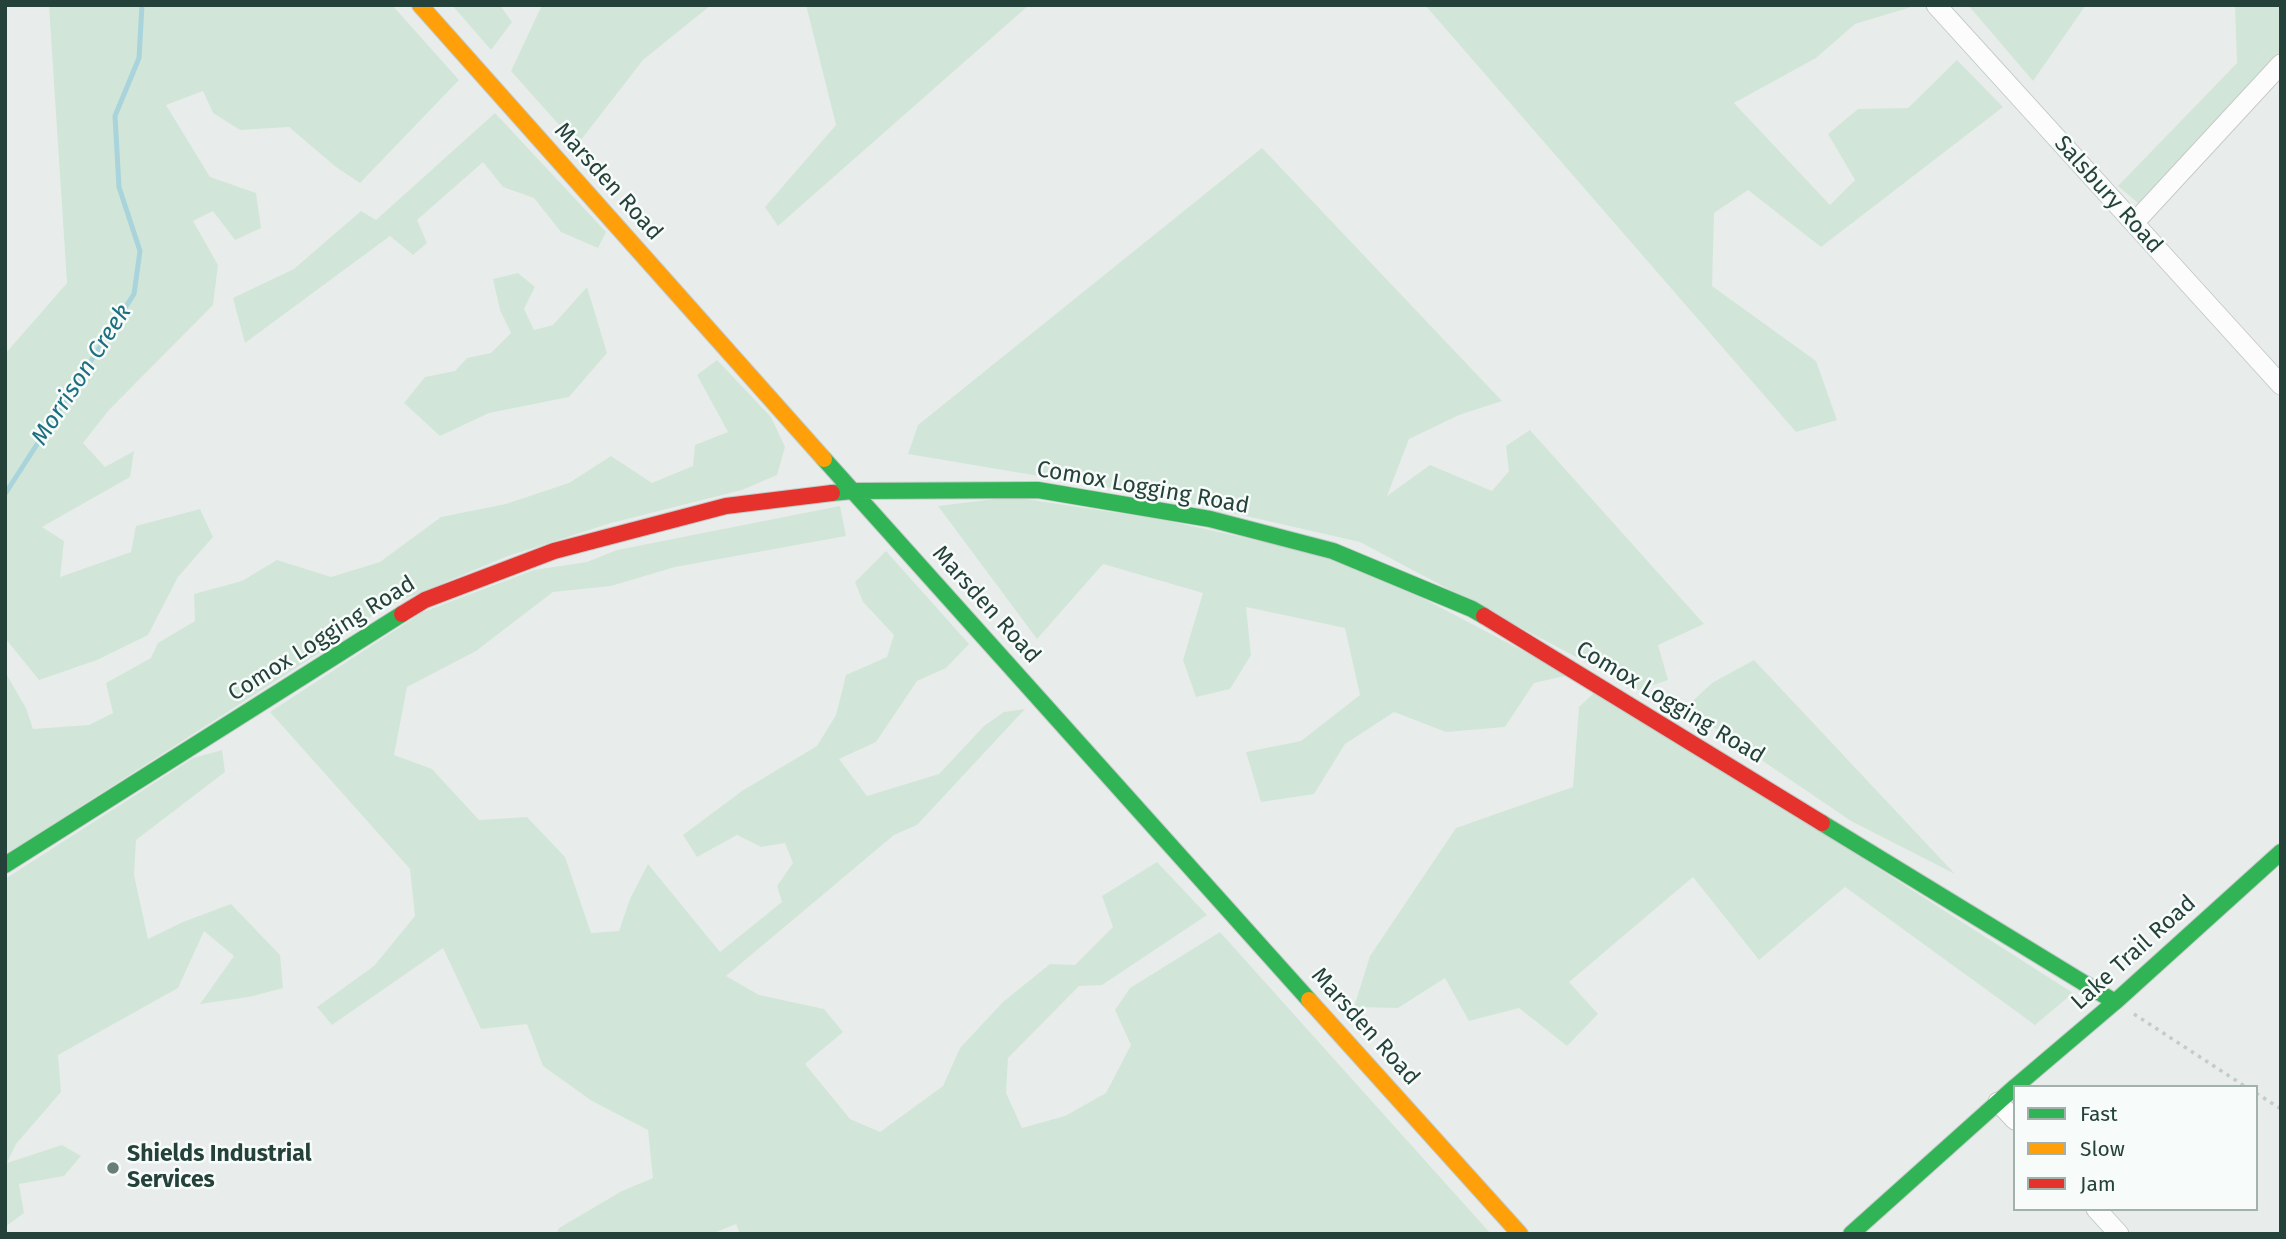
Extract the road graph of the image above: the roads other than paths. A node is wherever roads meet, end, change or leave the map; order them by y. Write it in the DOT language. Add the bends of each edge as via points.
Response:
graph roads {
  1 [pos="420,5"];
  2 [pos="1936,5"];
  3 [pos="2281,64"];
  4 [pos="2134,223"];
  5 [pos="2281,385"];
  6 [pos="852,491"];
  7 [pos="2281,852"];
  8 [pos="5,865"];
  9 [pos="2115,1002"];
  10 [pos="2017,1085"];
  11 [pos="2013,1089"];
  12 [pos="1998,1102"];
  13 [pos="2013,1118"];
  14 [pos="2098,1211"];
  15 [pos="1520,1234"];
  16 [pos="1851,1234"];
  17 [pos="2119,1234"];
  1 -- 6 [label="street, Marsden Road"];
  2 -- 4 [label="street, Salsbury Road"];
  3 -- 4 [label="street"];
  4 -- 5 [label="street, Salsbury Road"];
  6 -- 8 [label="street, Comox Logging Road" via="726,506 554,551 425,600"];
  6 -- 9 [label="street, Comox Logging Road" via="1038,490 1210,519 1333,551 1472,609"];
  6 -- 15 [label="street, Marsden Road"];
  7 -- 9 [label="street, Lake Trail Road"];
  9 -- 10 [label="street, Lake Trail Road"];
  11 -- 12 [label="street, Lake Trail Road"];
  12 -- 13 [label="street"];
  12 -- 16 [label="street, Lake Trail Road"];
  14 -- 17 [label="street"];
}
